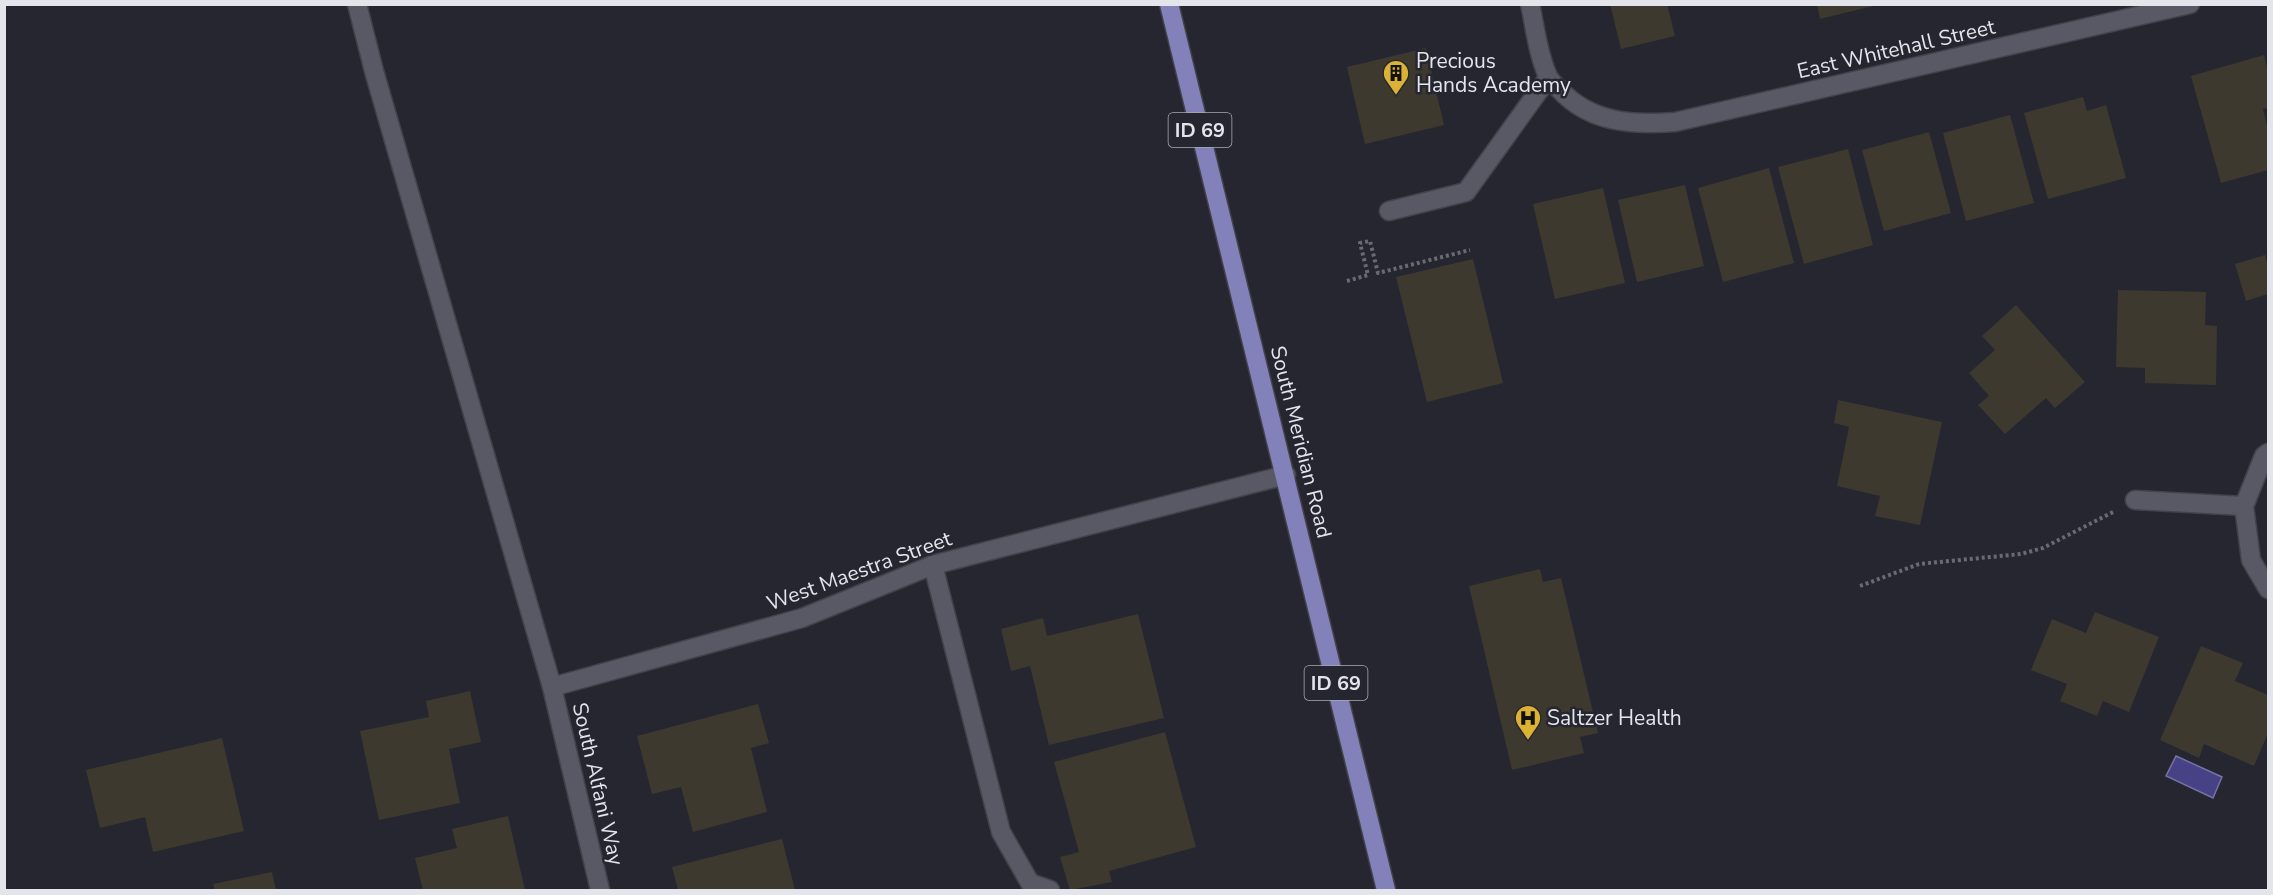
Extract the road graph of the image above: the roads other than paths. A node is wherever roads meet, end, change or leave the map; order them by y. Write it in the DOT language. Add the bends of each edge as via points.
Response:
graph roads {
  1 [pos="357,4"];
  2 [pos="1169,4"];
  3 [pos="1530,4"];
  4 [pos="2190,4"];
  5 [pos="1548,78"];
  6 [pos="1389,211"];
  7 [pos="2268,453"];
  8 [pos="1286,475"];
  9 [pos="2135,500"];
  10 [pos="2244,506"];
  11 [pos="933,565"];
  12 [pos="2268,589"];
  13 [pos="552,687"];
  14 [pos="600,891"];
  15 [pos="1050,891"];
  16 [pos="1386,891"];
  1 -- 13 [label="street, South Alfani Way"];
  2 -- 8 [label="main road, South Meridian Road / ID 69"];
  3 -- 5 [label="street"];
  4 -- 5 [label="street, East Whitehall Street" via="1675,122 1640,125 1612,121 1566,97"];
  5 -- 6 [label="street" via="1466,192"];
  7 -- 10 [label="street"];
  8 -- 11 [label="street, West Maestra Street"];
  8 -- 16 [label="main road, South Meridian Road / ID 69"];
  9 -- 10 [label="street"];
  10 -- 12 [label="street" via="2251,561"];
  11 -- 13 [label="street, West Maestra Street" via="802,618"];
  11 -- 15 [label="street" via="1001,832 1030,883"];
  13 -- 14 [label="street, South Alfani Way"];
}
